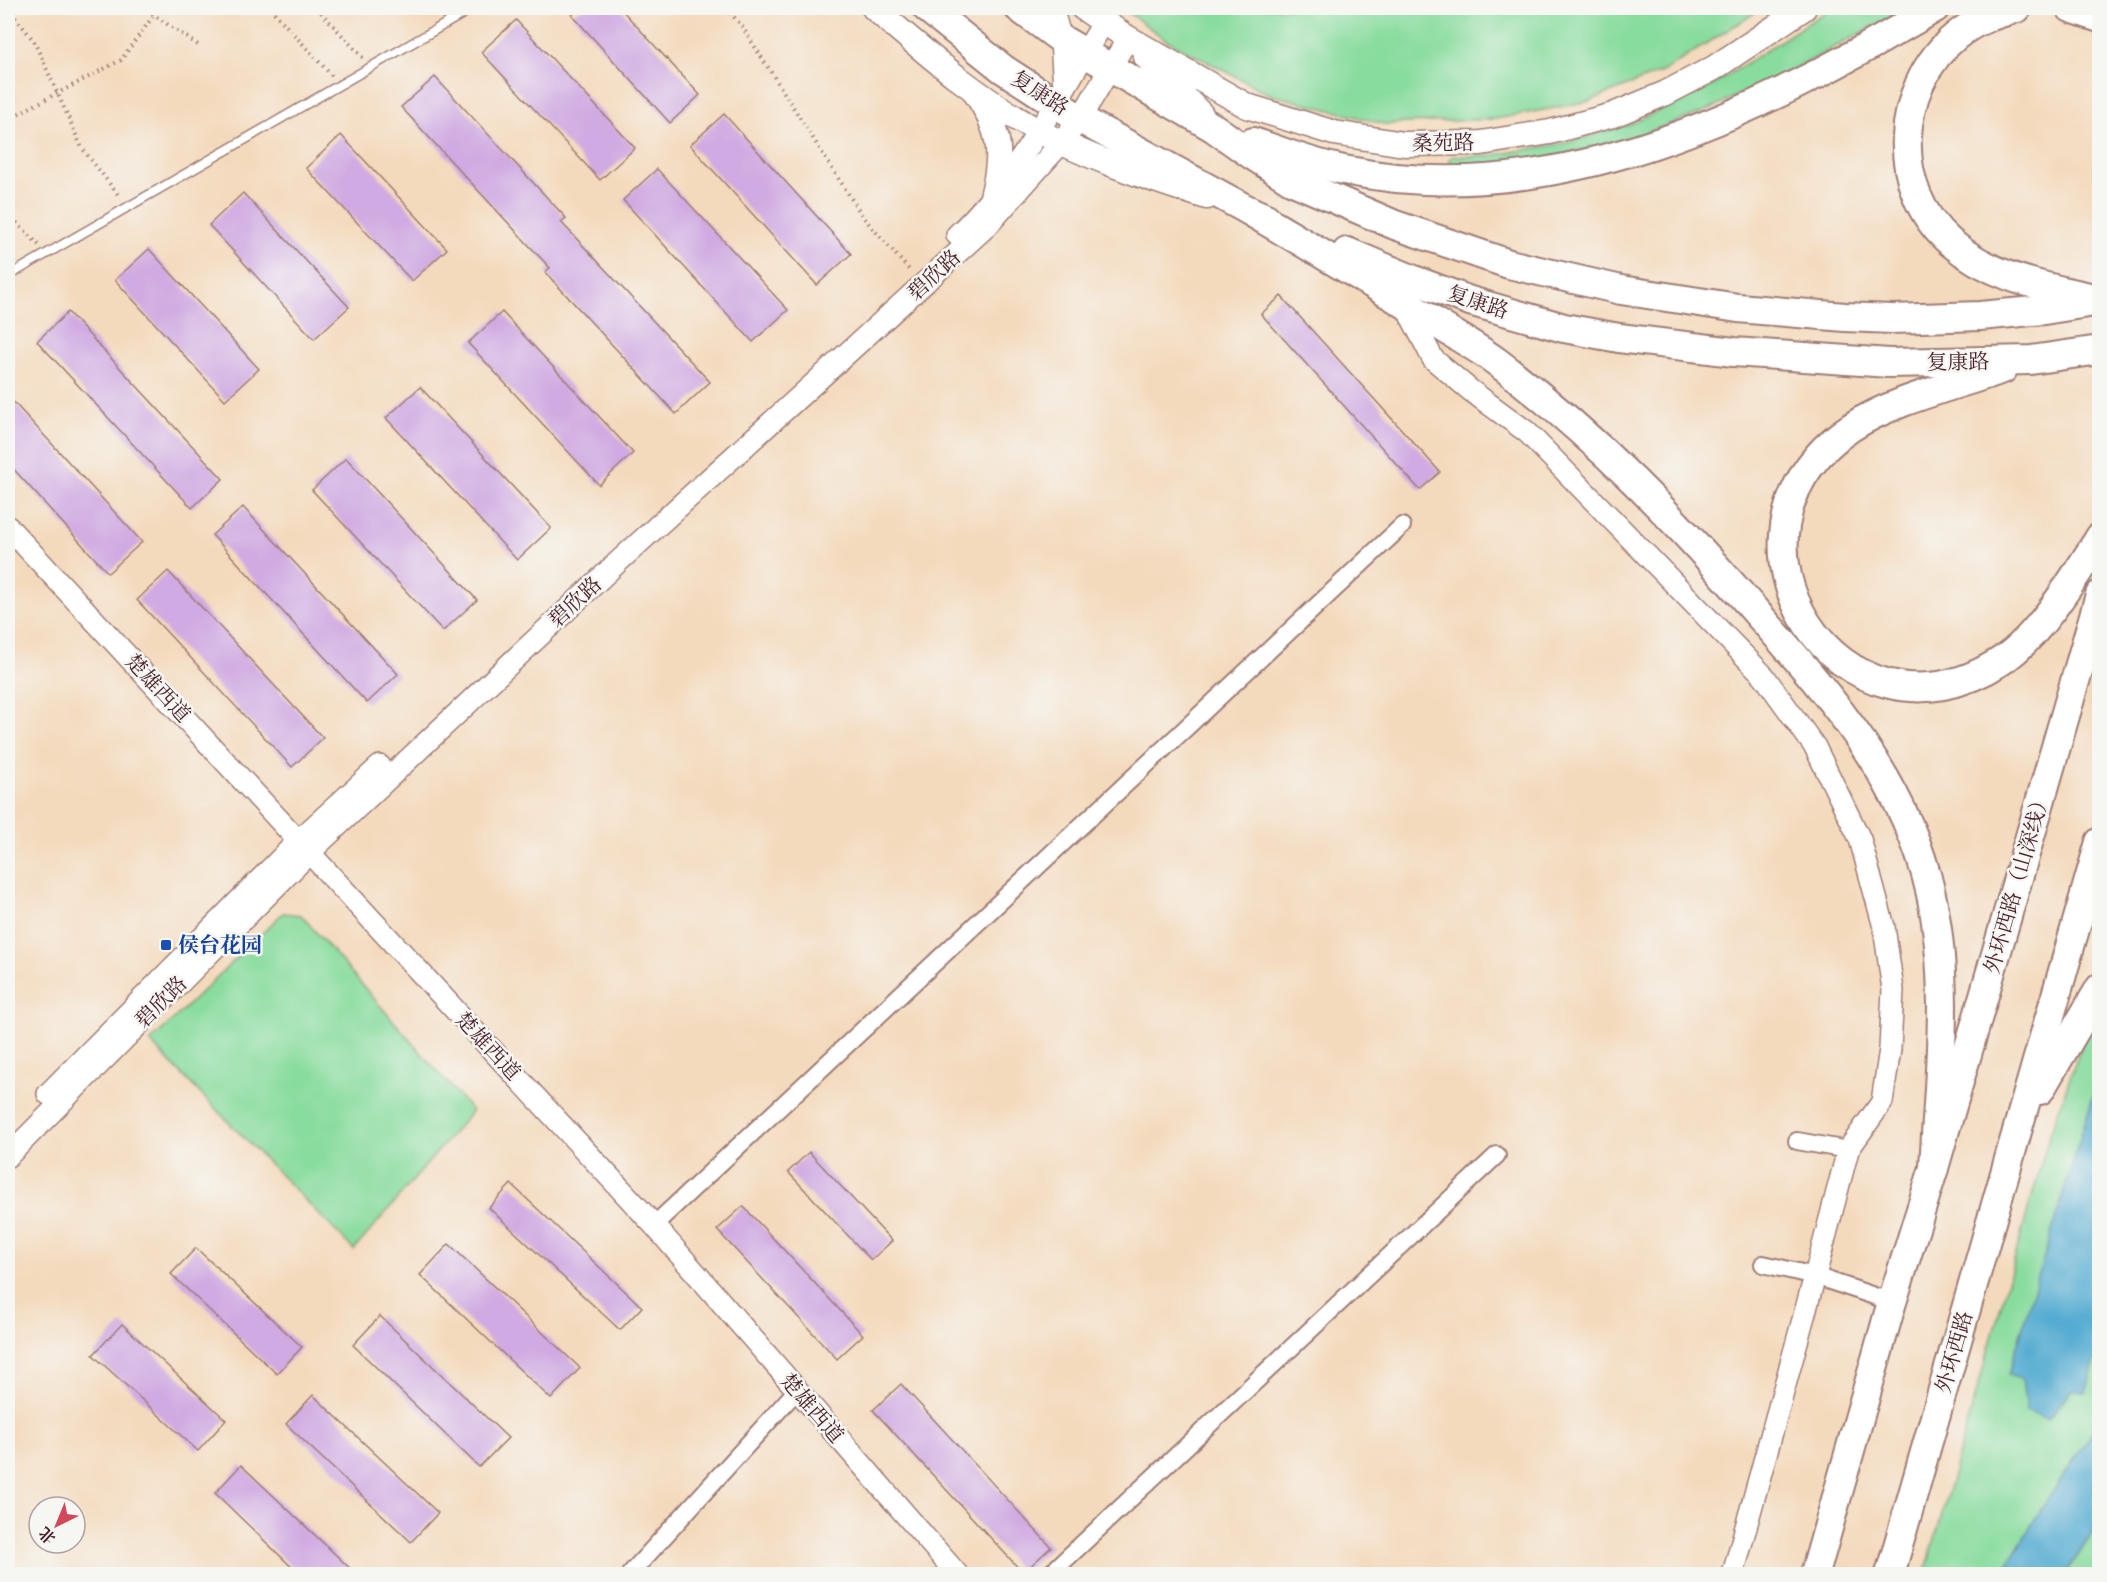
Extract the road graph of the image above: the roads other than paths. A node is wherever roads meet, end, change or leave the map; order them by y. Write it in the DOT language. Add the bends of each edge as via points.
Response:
graph roads {
  1 [pos="473,8"];
  2 [pos="874,8"];
  3 [pos="927,8"];
  4 [pos="1019,8"];
  5 [pos="1052,8"];
  6 [pos="1083,8"];
  7 [pos="1804,8"];
  8 [pos="1935,8"];
  9 [pos="2017,8"];
  10 [pos="2071,8"];
  11 [pos="2100,18"];
  12 [pos="1104,22"];
  13 [pos="1128,38"];
  14 [pos="1072,46"];
  15 [pos="1110,69"];
  16 [pos="971,87"];
  17 [pos="1065,104"];
  18 [pos="1214,128"];
  19 [pos="1051,137"];
  20 [pos="992,197"];
  21 [pos="1248,210"];
  22 [pos="8,276"];
  23 [pos="2100,300"];
  24 [pos="1403,303"];
  25 [pos="2100,350"];
  26 [pos="2031,360"];
  27 [pos="8,526"];
  28 [pos="1402,526"];
  29 [pos="2100,537"];
  30 [pos="2100,595"];
  31 [pos="2100,842"];
  32 [pos="304,846"];
  33 [pos="2100,988"];
  34 [pos="2018,1129"];
  35 [pos="8,1136"];
  36 [pos="1797,1141"];
  37 [pos="1848,1150"];
  38 [pos="1497,1155"];
  39 [pos="8,1156"];
  40 [pos="1934,1168"];
  41 [pos="654,1225"];
  42 [pos="1763,1264"];
  43 [pos="1815,1276"];
  44 [pos="1892,1302"];
  45 [pos="797,1390"];
  46 [pos="630,1575"];
  47 [pos="957,1575"];
  48 [pos="1050,1575"];
  49 [pos="1733,1575"];
  50 [pos="1815,1575"];
  51 [pos="1890,1575"];
  1 -- 22 [label="lane"];
  2 -- 16 [label="main road"];
  3 -- 17 [label="highway, 复康路" via="1004,69"];
  4 -- 14 [label="highway"];
  5 -- 14 [label="street"];
  6 -- 12 [label="main road, 桑苑路"];
  7 -- 13 [label="main road, 桑苑路" via="1714,68 1666,93 1613,115 1550,132 1480,143 1404,144 1334,133 1247,106"];
  8 -- 18 [label="highway" via="1817,73 1693,130 1612,157 1544,173 1470,180 1369,175 1301,159"];
  9 -- 23 [label="highway" via="1993,14 1955,36 1915,92 1906,136 1912,182 1934,225 1970,257 1995,272 2034,285"];
  10 -- 11 [label="highway"];
  12 -- 13 [label="main road, 桑苑路"];
  12 -- 14 [label="street, 碧欣路"];
  13 -- 15 [label="street, 碧欣路"];
  13 -- 18 [label="main road"];
  14 -- 15 [label="highway"];
  14 -- 17 [label="street, 碧欣路"];
  15 -- 17 [label="street, 碧欣路"];
  15 -- 18 [label="highway"];
  16 -- 19 [label="main road"];
  16 -- 20 [label="main road" via="996,132 998,164"];
  17 -- 19 [label="street, 碧欣路"];
  17 -- 19 [label="street, 碧欣路"];
  17 -- 21 [label="highway, 复康路"];
  18 -- 23 [label="highway" via="1292,180 1395,225 1509,264 1621,290 1738,308 1892,320 2044,310"];
  19 -- 20 [label="street, 碧欣路" via="1019,160"];
  19 -- 21 [label="main road" via="1168,184"];
  19 -- 32 [label="street, 碧欣路" via="1039,170 948,263"];
  20 -- 32 [label="street, 碧欣路" via="974,219"];
  21 -- 24 [label="highway"];
  21 -- 26 [label="highway, 复康路" via="1470,301 1564,328 1734,352 1889,363"];
  24 -- 37 [label="street" via="1433,359 1527,432 1579,483 1764,676 1815,747 1860,839 1884,927 1893,990 1882,1102"];
  24 -- 40 [label="highway" via="1495,361 1620,466 1735,587 1816,680 1869,750 1918,852 1936,926 1942,1004"];
  25 -- 26 [label="highway, 复康路"];
  26 -- 29 [label="highway" via="1902,403 1850,427 1830,444 1798,486 1784,532 1787,583 1794,603 1809,628 1846,665 1908,687 1952,684 2003,660 2029,636 2074,579"];
  27 -- 32 [label="street, 楚雄西道"];
  28 -- 41 [label="street"];
  30 -- 40 [label="highway, 外环西路（山深线）"];
  31 -- 34 [label="highway"];
  32 -- 35 [label="street, 碧欣路"];
  32 -- 39 [label="street, 碧欣路"];
  32 -- 41 [label="street, 楚雄西道"];
  33 -- 34 [label="highway"];
  34 -- 51 [label="highway, 外环西路"];
  36 -- 37 [label="street"];
  37 -- 43 [label="street"];
  38 -- 48 [label="street"];
  40 -- 44 [label="highway"];
  41 -- 45 [label="street, 楚雄西道"];
  42 -- 43 [label="street"];
  43 -- 44 [label="street"];
  43 -- 49 [label="street"];
  44 -- 50 [label="highway"];
  45 -- 46 [label="street"];
  45 -- 47 [label="street, 楚雄西道"];
}
